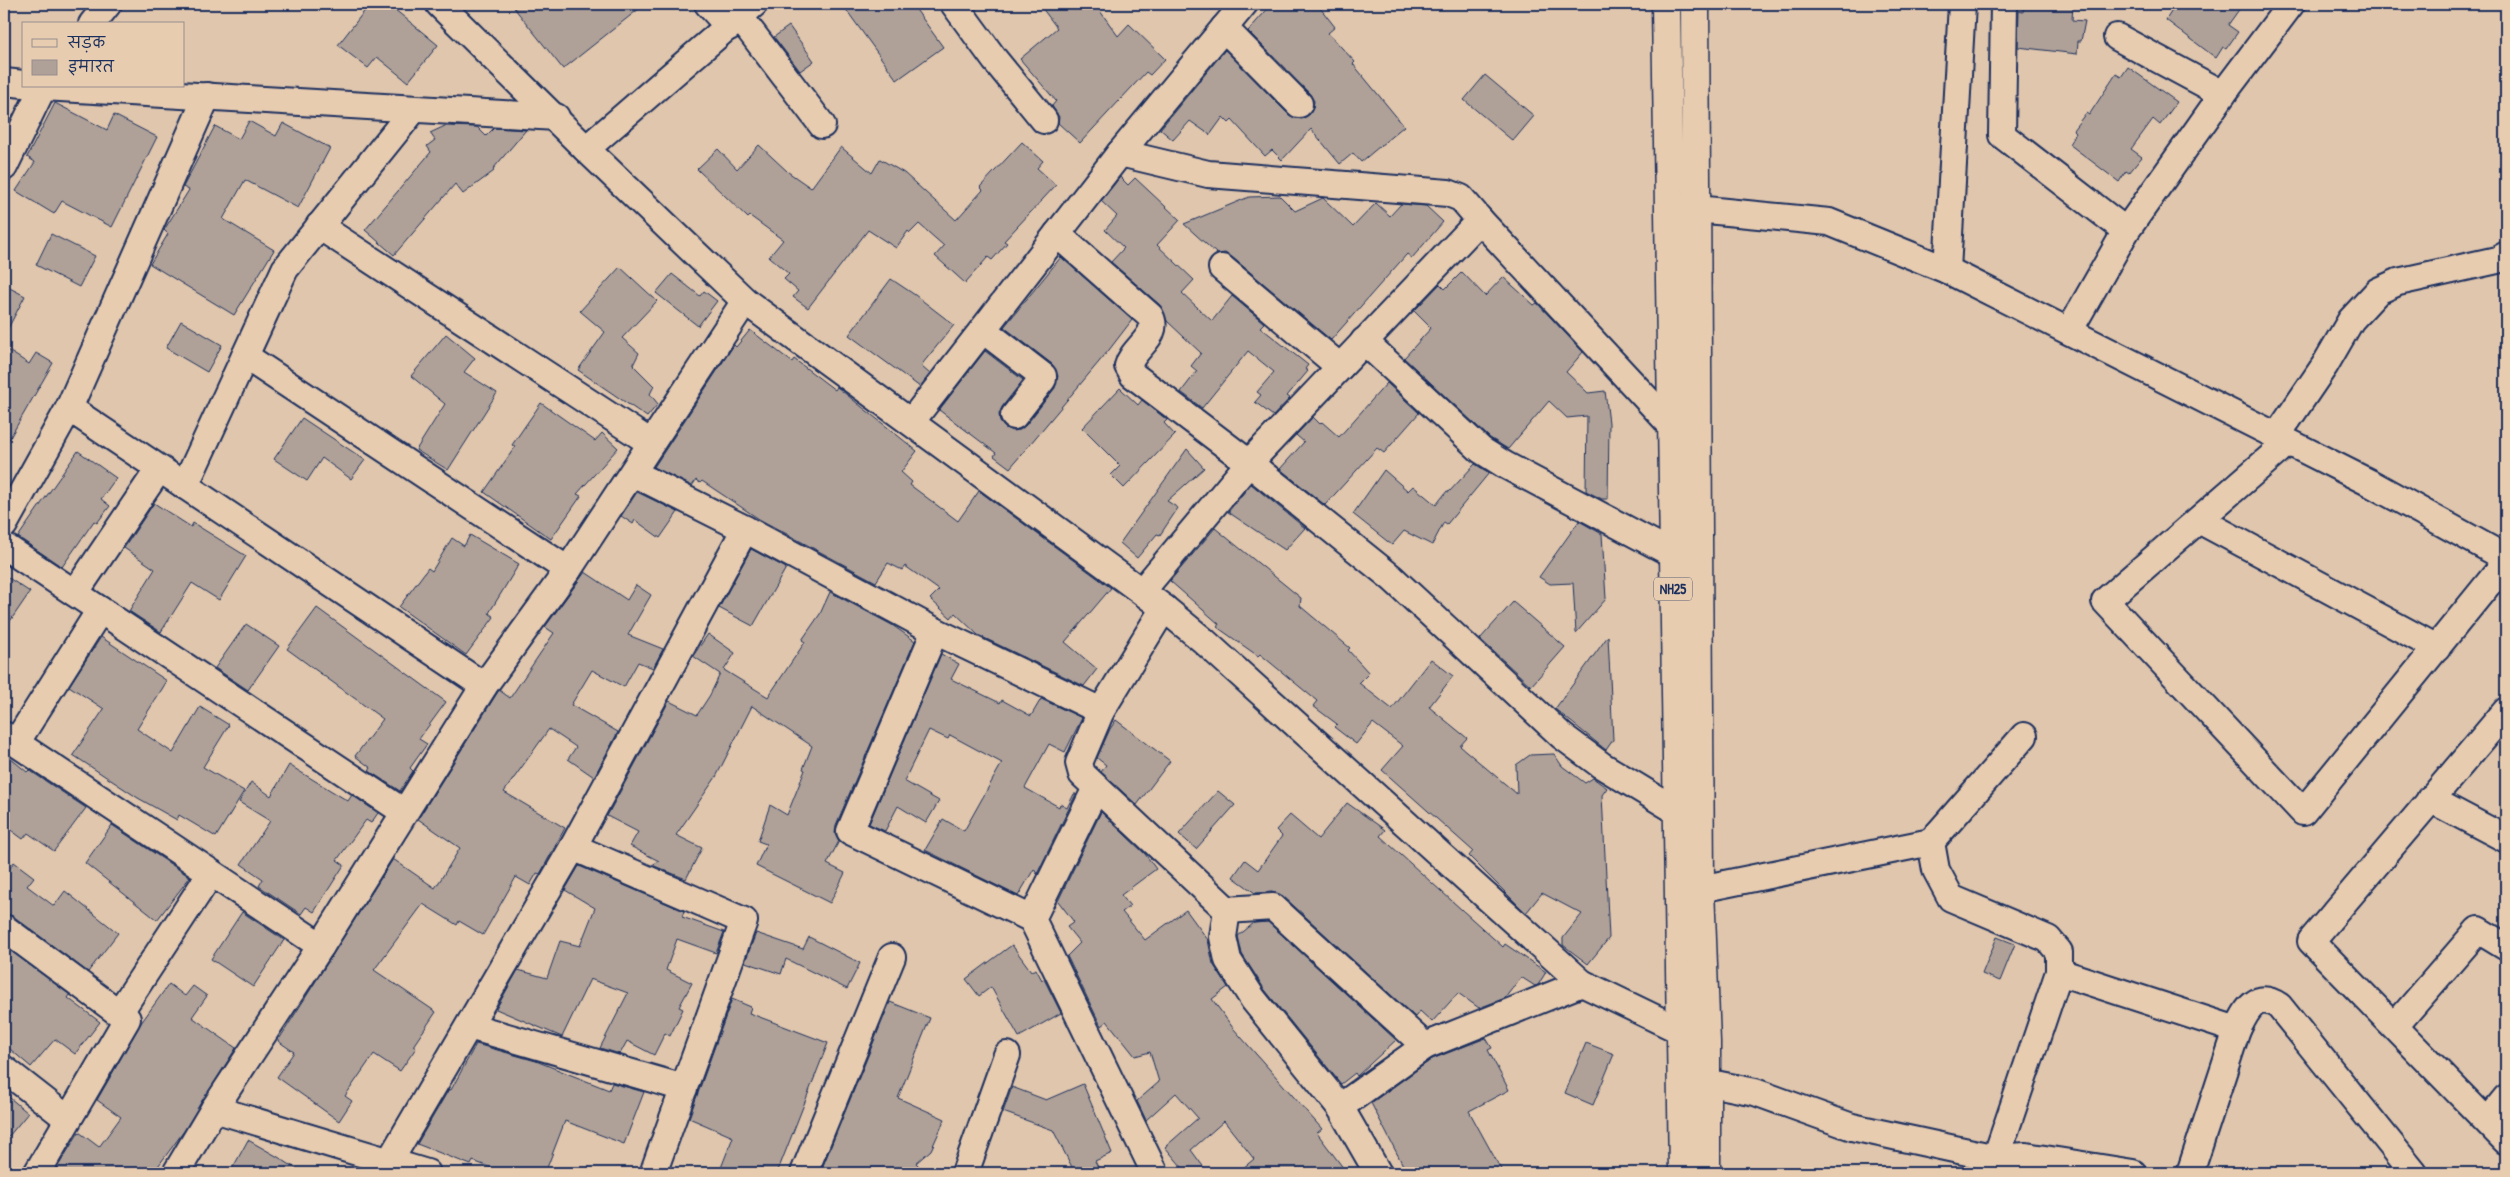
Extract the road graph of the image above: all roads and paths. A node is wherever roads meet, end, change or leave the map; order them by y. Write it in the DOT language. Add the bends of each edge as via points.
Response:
graph roads {
  1 [pos="108,4"];
  2 [pos="439,4"];
  3 [pos="708,4"];
  4 [pos="954,4"];
  5 [pos="1244,4"];
  6 [pos="1666,4"];
  7 [pos="1695,4"];
  8 [pos="1962,4"];
  9 [pos="2004,4"];
  10 [pos="2291,4"];
  11 [pos="741,15"];
  12 [pos="94,22"];
  13 [pos="1224,28"];
  14 [pos="2117,37"];
  15 [pos="4,82"];
  16 [pos="22,84"];
  17 [pos="42,88"];
  18 [pos="76,88"];
  19 [pos="2222,94"];
  20 [pos="207,96"];
  21 [pos="1299,104"];
  22 [pos="414,109"];
  23 [pos="556,117"];
  24 [pos="1044,120"];
  25 [pos="822,125"];
  26 [pos="586,149"];
  27 [pos="1120,153"];
  28 [pos="4,167"];
  29 [pos="1696,209"];
  30 [pos="1668,210"];
  31 [pos="1480,220"];
  32 [pos="319,226"];
  33 [pos="2126,231"];
  34 [pos="1057,234"];
  35 [pos="2506,255"];
  36 [pos="1222,268"];
  37 [pos="1948,270"];
  38 [pos="745,301"];
  39 [pos="983,330"];
  40 [pos="2069,331"];
  41 [pos="1364,341"];
  42 [pos="245,356"];
  43 [pos="1340,367"];
  44 [pos="69,408"];
  45 [pos="1014,416"];
  46 [pos="911,422"];
  47 [pos="1671,425"];
  48 [pos="2282,440"];
  49 [pos="652,443"];
  50 [pos="1249,463"];
  51 [pos="159,469"];
  52 [pos="633,473"];
  53 [pos="185,486"];
  54 [pos="2199,520"];
  55 [pos="4,525"];
  56 [pos="745,528"];
  57 [pos="4,546"];
  58 [pos="1673,554"];
  59 [pos="2506,558"];
  60 [pos="2506,562"];
  61 [pos="568,570"];
  62 [pos="1142,590"];
  63 [pos="75,593"];
  64 [pos="1164,608"];
  65 [pos="100,610"];
  66 [pos="935,631"];
  67 [pos="2437,648"];
  68 [pos="484,686"];
  69 [pos="1101,711"];
  70 [pos="2506,711"];
  71 [pos="2024,736"];
  72 [pos="10,739"];
  73 [pos="1096,788"];
  74 [pos="2430,799"];
  75 [pos="1677,811"];
  76 [pos="404,812"];
  77 [pos="2506,839"];
  78 [pos="1931,842"];
  79 [pos="573,847"];
  80 [pos="211,873"];
  81 [pos="1700,888"];
  82 [pos="1227,910"];
  83 [pos="1032,920"];
  84 [pos="4,928"];
  85 [pos="320,946"];
  86 [pos="2506,948"];
  87 [pos="892,957"];
  88 [pos="2059,972"];
  89 [pos="1582,983"];
  90 [pos="119,1012"];
  91 [pos="470,1026"];
  92 [pos="2395,1026"];
  93 [pos="2237,1030"];
  94 [pos="1694,1037"];
  95 [pos="1425,1046"];
  96 [pos="1007,1056"];
  97 [pos="4,1069"];
  98 [pos="1693,1081"];
  99 [pos="684,1088"];
  100 [pos="2506,1099"];
  101 [pos="1340,1107"];
  102 [pos="214,1108"];
  103 [pos="68,1119"];
  104 [pos="2488,1121"];
  105 [pos="2506,1141"];
  106 [pos="389,1162"];
  107 [pos="1993,1166"];
  108 [pos="659,1172"];
  109 [pos="37,1173"];
  110 [pos="176,1173"];
  111 [pos="427,1173"];
  112 [pos="804,1173"];
  113 [pos="965,1173"];
  114 [pos="1155,1173"];
  115 [pos="1378,1173"];
  116 [pos="1683,1173"];
  117 [pos="1706,1173"];
  118 [pos="2133,1173"];
  119 [pos="2190,1173"];
  120 [pos="2414,1173"];
  1 -- 12 [label="street"];
  2 -- 23 [label="street"];
  3 -- 11 [label="street"];
  4 -- 24 [label="street"];
  5 -- 13 [label="street"];
  6 -- 30 [label="main road, NH25"];
  7 -- 29 [label="main road, NH25"];
  8 -- 37 [label="street"];
  9 -- 33 [label="street" via="2002,135"];
  10 -- 19 [label="street"];
  11 -- 25 [label="street"];
  11 -- 26 [label="street"];
  13 -- 21 [label="street"];
  13 -- 27 [label="street"];
  14 -- 19 [label="street"];
  15 -- 16 [label="street"];
  17 -- 28 [label="street"];
  18 -- 20 [label="street"];
  19 -- 33 [label="street"];
  20 -- 22 [label="street"];
  20 -- 44 [label="street"];
  22 -- 23 [label="street"];
  22 -- 32 [label="street"];
  23 -- 26 [label="street"];
  26 -- 38 [label="street"];
  27 -- 31 [label="street" via="1208,174 1448,193 1460,198"];
  27 -- 34 [label="street"];
  29 -- 30 [label="street"];
  29 -- 37 [label="street" via="1829,222"];
  29 -- 81 [label="main road, NH25"];
  30 -- 47 [label="main road, NH25"];
  31 -- 41 [label="street"];
  31 -- 47 [label="street"];
  32 -- 42 [label="street" via="285,269"];
  32 -- 49 [label="street"];
  33 -- 40 [label="street"];
  34 -- 39 [label="street"];
  34 -- 50 [label="street" via="1150,316 1152,332 1131,356 1128,366 1133,374"];
  35 -- 48 [label="street" via="2378,290 2351,320"];
  36 -- 43 [label="street"];
  37 -- 40 [label="street"];
  38 -- 46 [label="street"];
  38 -- 49 [label="street"];
  39 -- 45 [label="street" via="1043,376"];
  39 -- 46 [label="street"];
  40 -- 48 [label="street"];
  41 -- 43 [label="street"];
  41 -- 58 [label="street" via="1481,450"];
  42 -- 53 [label="street"];
  42 -- 61 [label="street"];
  43 -- 50 [label="street"];
  44 -- 51 [label="street"];
  44 -- 55 [label="street"];
  46 -- 62 [label="street"];
  47 -- 58 [label="main road, NH25"];
  48 -- 54 [label="street"];
  48 -- 59 [label="street" via="2370,483"];
  49 -- 52 [label="street"];
  50 -- 62 [label="street"];
  50 -- 75 [label="street" via="1392,578 1562,736 1601,765"];
  51 -- 53 [label="street"];
  51 -- 63 [label="street"];
  52 -- 56 [label="street"];
  52 -- 61 [label="street"];
  53 -- 68 [label="street"];
  54 -- 67 [label="street"];
  54 -- 67 [label="street" via="2105,601 2303,812"];
  56 -- 66 [label="street"];
  56 -- 79 [label="street"];
  57 -- 63 [label="street"];
  58 -- 75 [label="main road, NH25"];
  60 -- 67 [label="street"];
  61 -- 68 [label="street"];
  62 -- 64 [label="street"];
  63 -- 65 [label="street"];
  64 -- 69 [label="street"];
  64 -- 89 [label="street" via="1204,640"];
  65 -- 72 [label="street"];
  65 -- 76 [label="street"];
  66 -- 69 [label="street"];
  66 -- 83 [label="street" via="850,832"];
  68 -- 76 [label="street"];
  69 -- 73 [label="street" via="1080,763 1082,774"];
  70 -- 74 [label="street"];
  71 -- 78 [label="street"];
  72 -- 80 [label="street"];
  73 -- 82 [label="street"];
  73 -- 83 [label="street"];
  74 -- 77 [label="street"];
  74 -- 92 [label="street" via="2311,941"];
  75 -- 94 [label="main road, NH25"];
  76 -- 85 [label="street"];
  78 -- 81 [label="street"];
  78 -- 88 [label="street" via="1936,870 1951,898 2048,939 2059,952"];
  79 -- 91 [label="street"];
  79 -- 99 [label="street" via="744,922"];
  80 -- 85 [label="street"];
  80 -- 90 [label="street"];
  81 -- 94 [label="main road, NH25"];
  82 -- 95 [label="street" via="1274,907"];
  82 -- 101 [label="street" via="1223,937 1228,960 1253,1000"];
  83 -- 114 [label="street"];
  84 -- 90 [label="street"];
  85 -- 102 [label="street"];
  86 -- 92 [label="street" via="2478,930"];
  87 -- 112 [label="street"];
  88 -- 93 [label="street"];
  88 -- 107 [label="street"];
  89 -- 94 [label="street"];
  89 -- 95 [label="street"];
  90 -- 103 [label="street" via="127,1018"];
  91 -- 99 [label="street"];
  91 -- 106 [label="street"];
  92 -- 104 [label="street"];
  93 -- 119 [label="street"];
  93 -- 120 [label="street" via="2248,1008 2264,999 2279,1006"];
  94 -- 98 [label="main road, NH25"];
  95 -- 101 [label="street"];
  96 -- 113 [label="street"];
  97 -- 103 [label="street"];
  98 -- 107 [label="street" via="1755,1092 1852,1127"];
  98 -- 116 [label="main road, NH25"];
  98 -- 117 [label="main road, NH25"];
  99 -- 108 [label="street"];
  100 -- 104 [label="street"];
  101 -- 115 [label="street"];
  102 -- 106 [label="street"];
  102 -- 110 [label="street"];
  103 -- 109 [label="street"];
  104 -- 105 [label="street"];
  106 -- 111 [label="street"];
  107 -- 118 [label="street" via="2026,1156"];
}
